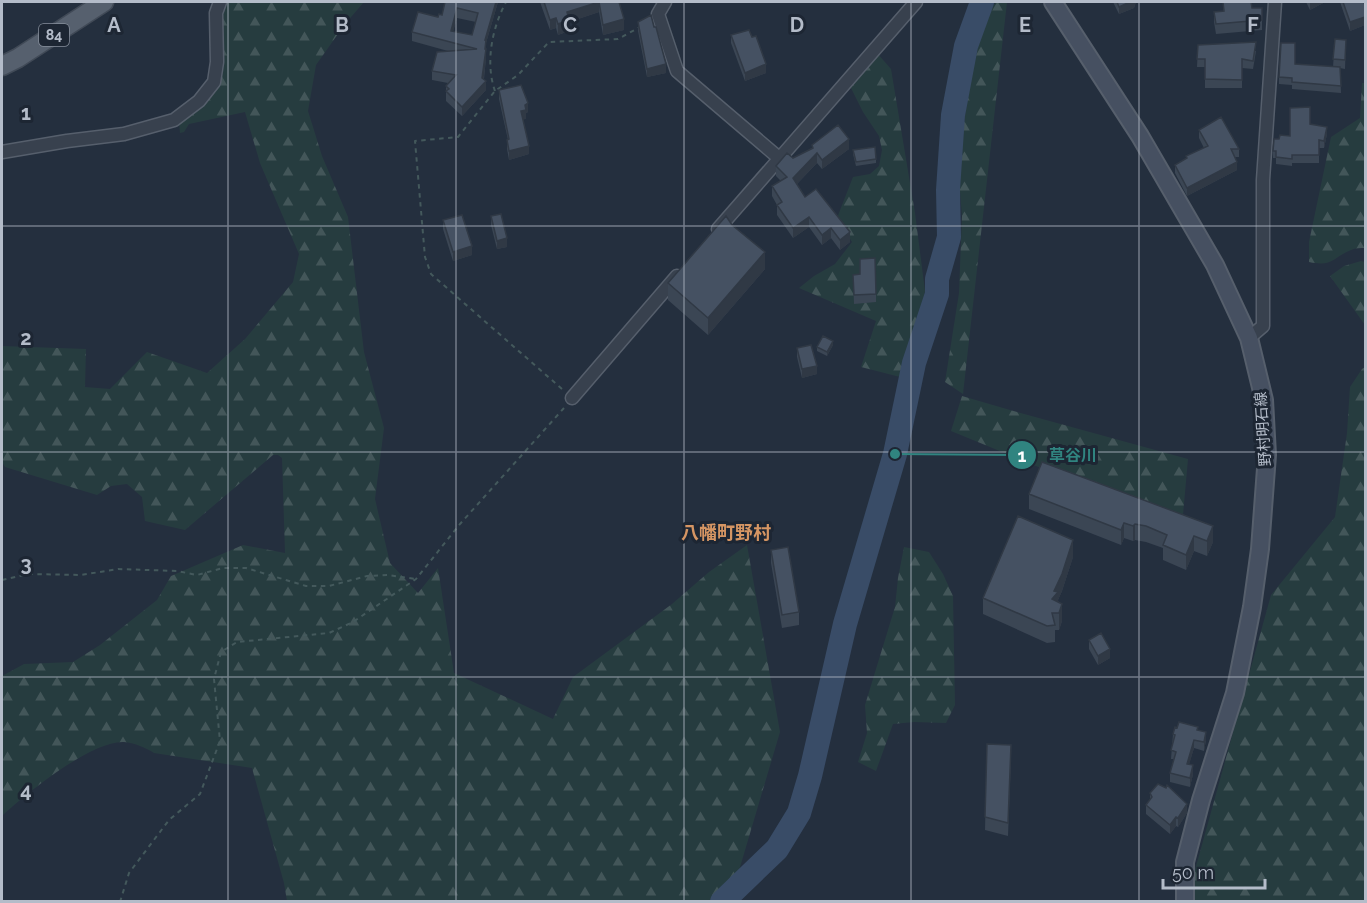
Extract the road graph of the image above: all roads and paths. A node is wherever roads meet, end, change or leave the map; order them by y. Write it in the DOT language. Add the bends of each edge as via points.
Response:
graph roads {
  1 [pos="104,2"];
  2 [pos="220,2"];
  3 [pos="506,2"];
  4 [pos="665,2"];
  5 [pos="916,2"];
  6 [pos="1053,2"];
  7 [pos="1275,2"];
  8 [pos="658,14"];
  9 [pos="2,66"];
  10 [pos="495,91"];
  11 [pos="2,152"];
  12 [pos="779,158"];
  13 [pos="710,238"];
  14 [pos="687,265"];
  15 [pos="1249,338"];
  16 [pos="572,398"];
  17 [pos="416,579"];
  18 [pos="2,580"];
  19 [pos="120,902"];
  20 [pos="1185,902"];
  1 -- 9 [label="main road, 84"];
  2 -- 11 [label="street" via="216,13 214,82 199,101 174,120 124,134"];
  3 -- 10 [label="path" via="491,57 490,76"];
  4 -- 8 [label="street"];
  5 -- 12 [label="street"];
  6 -- 15 [label="main road, 野村明石線" via="1140,136 1215,264"];
  7 -- 15 [label="street" via="1263,180 1263,326"];
  8 -- 10 [label="path" via="618,39 549,42 518,75"];
  8 -- 12 [label="street" via="678,70"];
  10 -- 16 [label="path" via="458,137 415,141 427,267 442,285"];
  12 -- 13 [label="street"];
  14 -- 16 [label="street"];
  15 -- 20 [label="main road, 野村明石線" via="1264,400 1267,455 1260,549 1235,693 1185,862"];
  16 -- 17 [label="path"];
  17 -- 18 [label="path" via="367,576 329,586 306,586 246,568 224,568 197,575 118,569 81,575 29,574"];
  17 -- 19 [label="path" via="353,622 329,633 237,642 221,652 214,679 220,741 200,794 170,820 129,873"];
}
